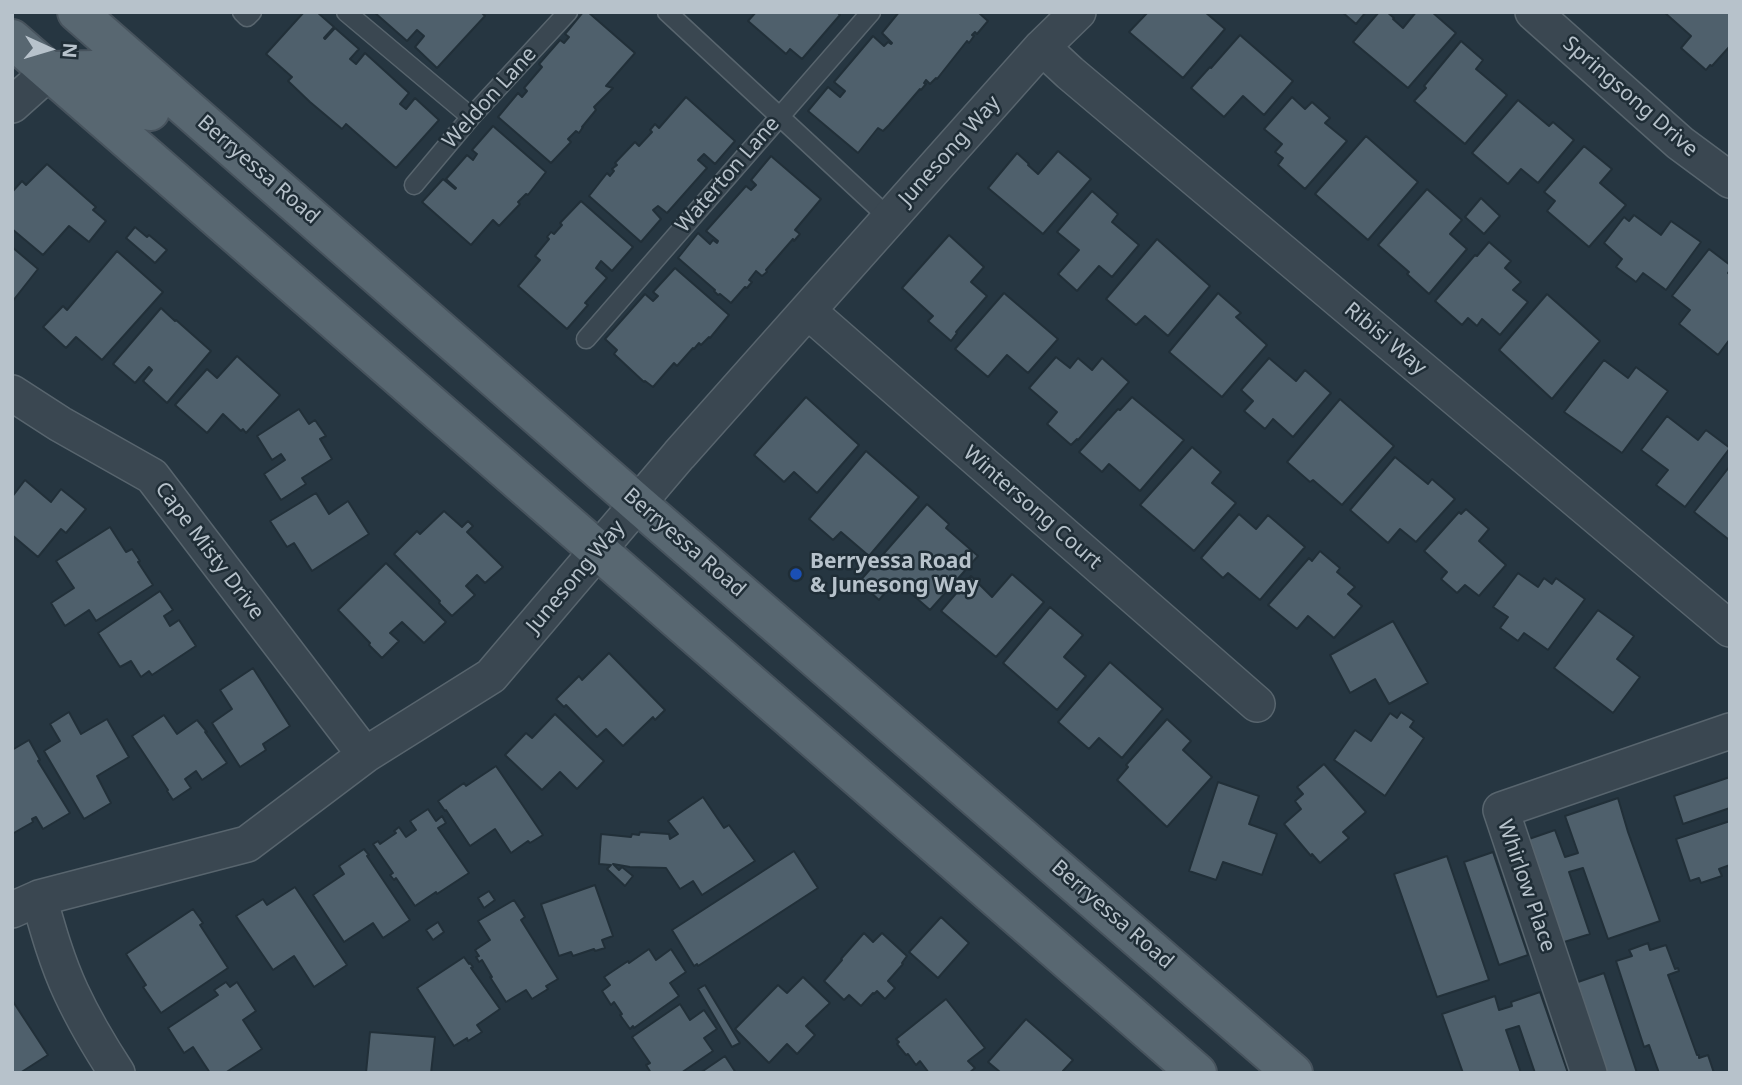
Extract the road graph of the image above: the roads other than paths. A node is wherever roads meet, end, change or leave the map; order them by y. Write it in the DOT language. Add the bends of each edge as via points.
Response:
graph roads {
  1 [pos="77,12"];
  2 [pos="242,12"];
  3 [pos="252,12"];
  4 [pos="346,12"];
  5 [pos="568,12"];
  6 [pos="667,12"];
  7 [pos="871,12"];
  8 [pos="1078,12"];
  9 [pos="1533,12"];
  10 [pos="12,39"];
  11 [pos="1042,47"];
  12 [pos="50,71"];
  13 [pos="12,105"];
  14 [pos="471,117"];
  15 [pos="779,117"];
  16 [pos="1730,180"];
  17 [pos="414,185"];
  18 [pos="300,207"];
  19 [pos="890,219"];
  20 [pos="808,311"];
  21 [pos="586,339"];
  22 [pos="12,393"];
  23 [pos="638,504"];
  24 [pos="598,551"];
  25 [pos="1730,629"];
  26 [pos="1257,704"];
  27 [pos="1730,731"];
  28 [pos="365,755"];
  29 [pos="26,904"];
  30 [pos="117,1073"];
  31 [pos="1197,1073"];
  32 [pos="1293,1073"];
  33 [pos="1589,1073"];
  1 -- 18 [label="main road, Berryessa Road"];
  2 -- 3 [label="lane" via="247,17"];
  4 -- 14 [label="lane"];
  5 -- 14 [label="lane, Weldon Lane"];
  6 -- 15 [label="lane"];
  7 -- 15 [label="lane, Waterton Lane"];
  8 -- 11 [label="street, Junesong Way"];
  9 -- 16 [label="street, Springsong Drive" via="1680,143"];
  10 -- 12 [label="main road"];
  11 -- 19 [label="street, Junesong Way"];
  11 -- 25 [label="street, Ribisi Way"];
  12 -- 13 [label="street"];
  12 -- 18 [label="main road" via="93,70 111,78 220,173 241,186"];
  12 -- 24 [label="main road"];
  14 -- 17 [label="lane, Weldon Lane"];
  15 -- 19 [label="lane"];
  15 -- 21 [label="lane, Waterton Lane"];
  18 -- 23 [label="main road, Berryessa Road"];
  19 -- 20 [label="street, Junesong Way"];
  20 -- 23 [label="street, Junesong Way"];
  20 -- 26 [label="street, Wintersong Court"];
  22 -- 28 [label="street, Cape Misty Drive" via="152,476"];
  23 -- 24 [label="street, Junesong Way"];
  23 -- 32 [label="main road, Berryessa Road"];
  24 -- 28 [label="street, Junesong Way" via="491,676"];
  24 -- 31 [label="main road"];
  27 -- 33 [label="street, Whirlow Place" via="1501,810"];
  28 -- 29 [label="street, Junesong Way" via="247,844"];
  29 -- 30 [label="street" via="48,931 70,990"];
}
